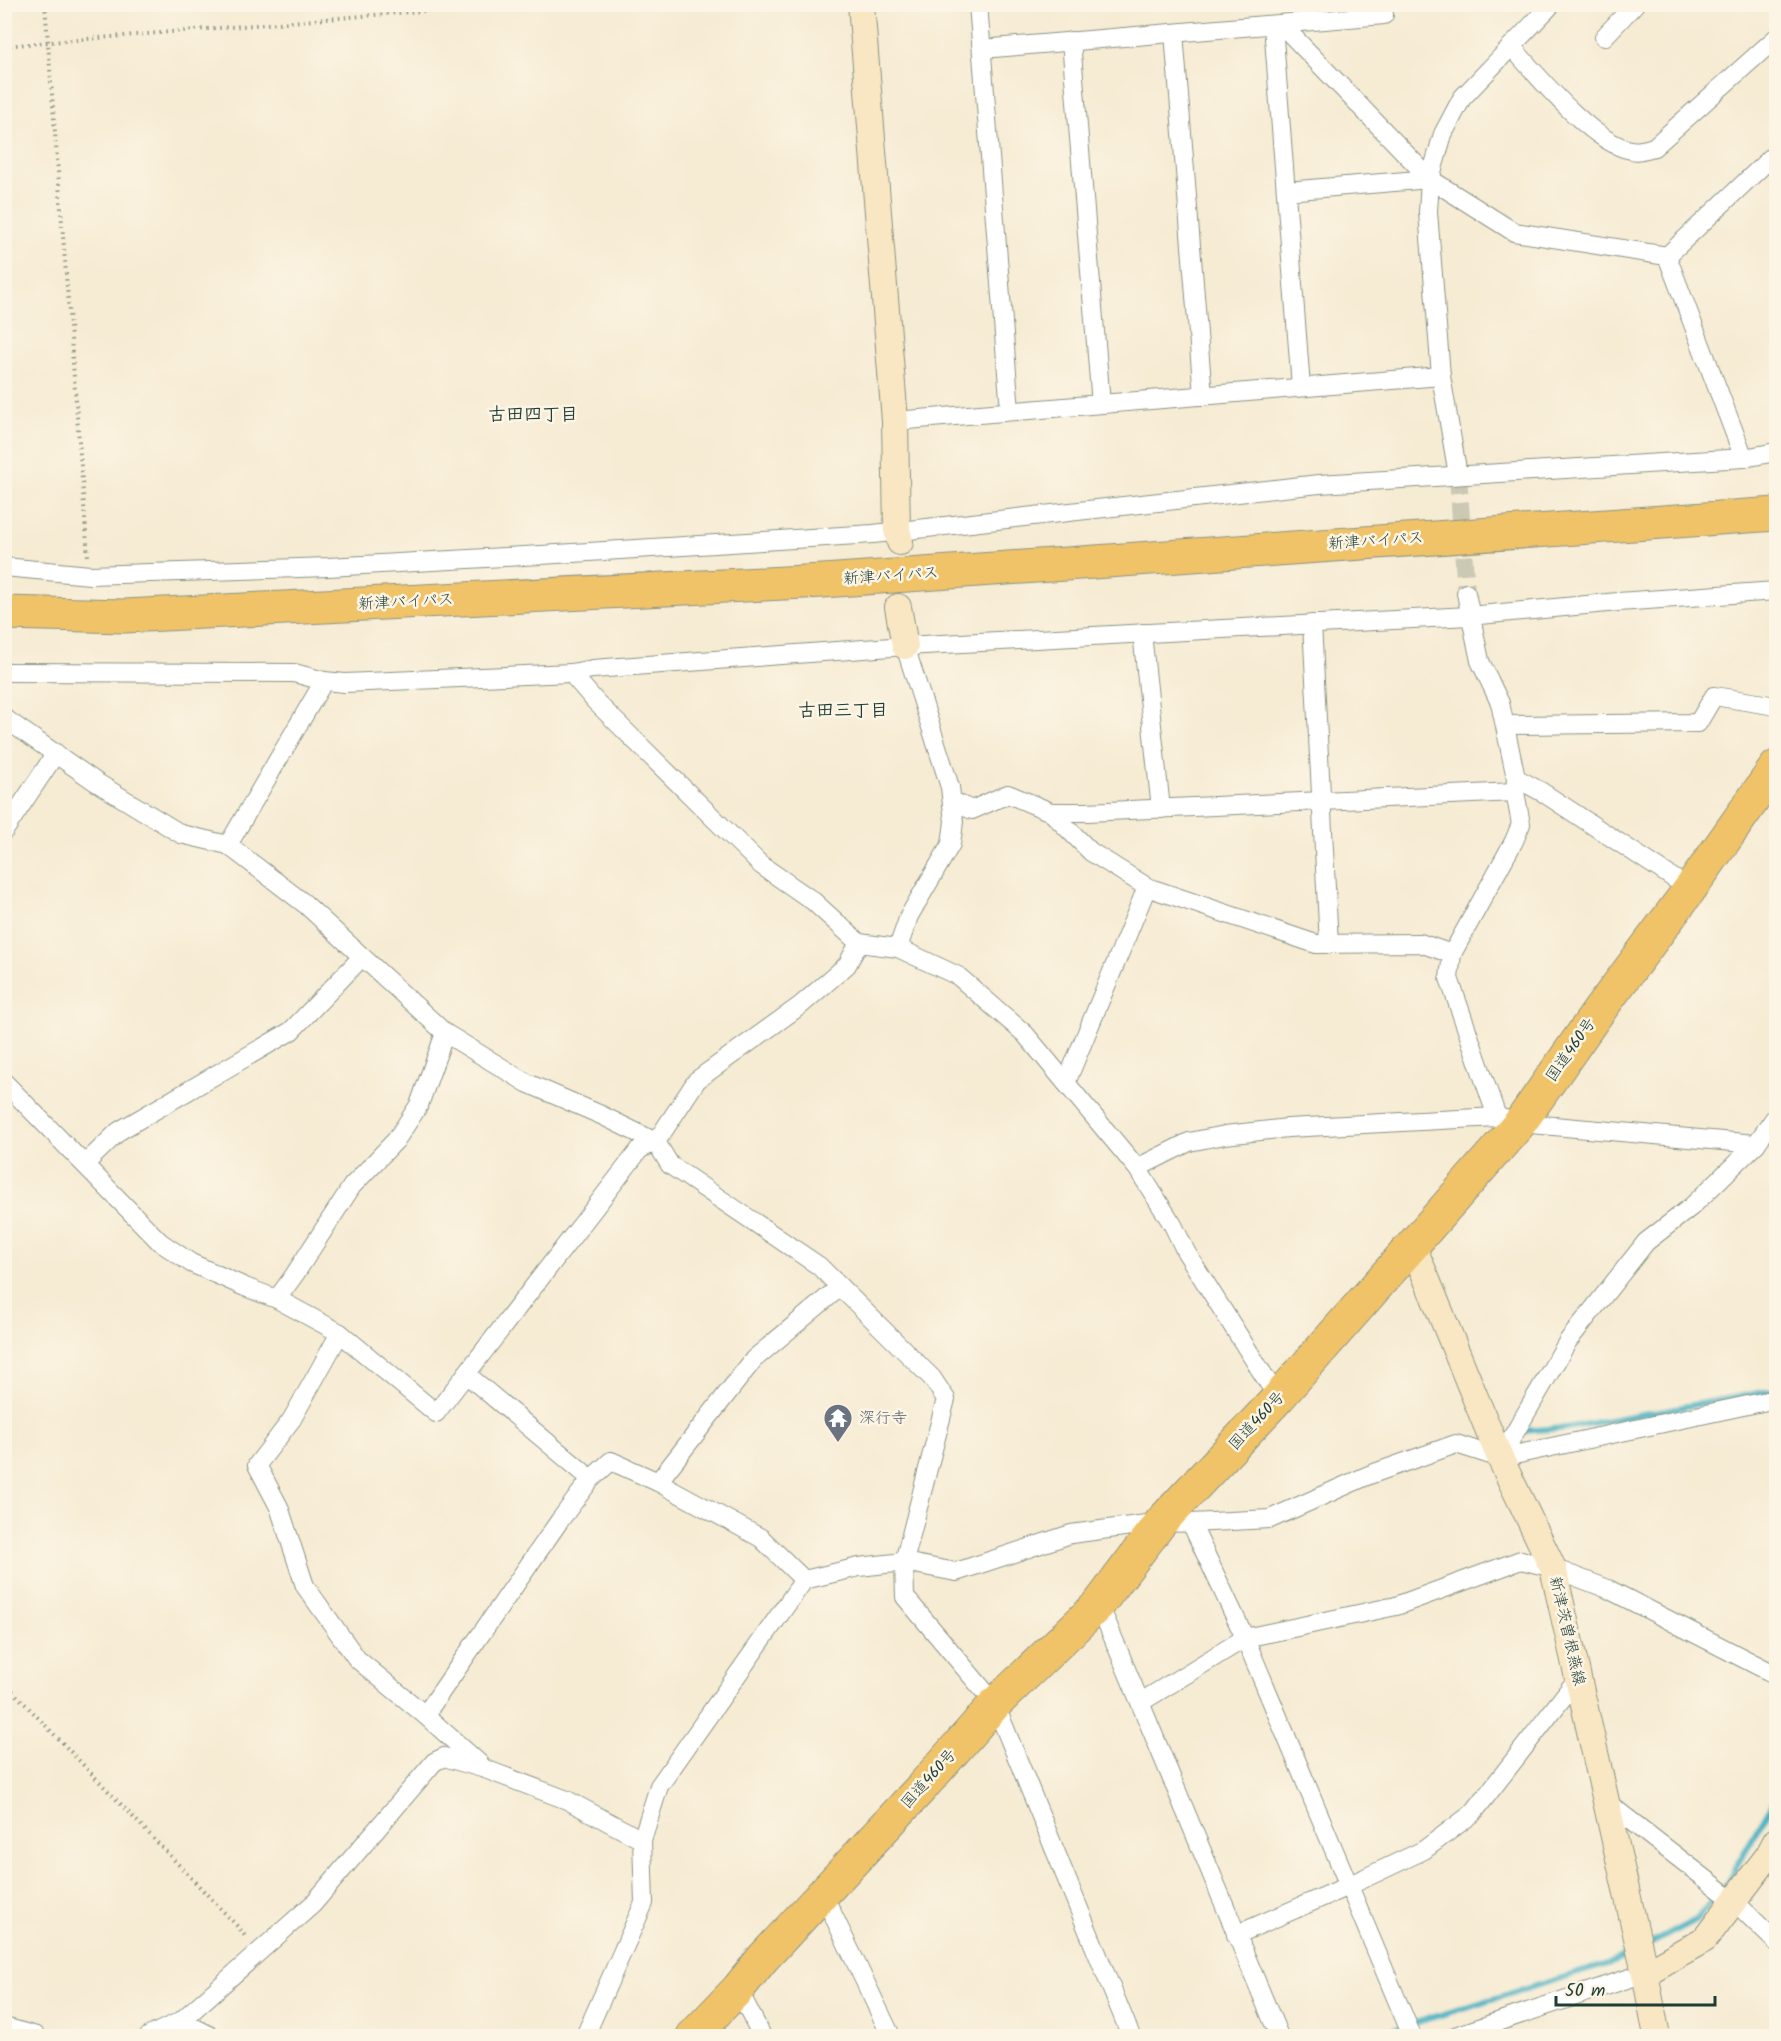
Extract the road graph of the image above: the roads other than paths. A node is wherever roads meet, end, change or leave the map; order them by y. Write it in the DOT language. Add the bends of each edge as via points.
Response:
graph roads {
  1 [pos="861,4"];
  2 [pos="978,4"];
  3 [pos="1383,4"];
  4 [pos="1552,4"];
  5 [pos="1635,4"];
  6 [pos="1277,24"];
  7 [pos="1174,33"];
  8 [pos="1604,37"];
  9 [pos="1776,38"];
  10 [pos="1071,41"];
  11 [pos="1511,46"];
  12 [pos="982,49"];
  13 [pos="1776,153"];
  14 [pos="1430,179"];
  15 [pos="1286,191"];
  16 [pos="1667,256"];
  17 [pos="1441,376"];
  18 [pos="1301,387"];
  19 [pos="1203,396"];
  20 [pos="1101,404"];
  21 [pos="1010,411"];
  22 [pos="896,421"];
  23 [pos="1776,452"];
  24 [pos="1744,458"];
  25 [pos="1458,475"];
  26 [pos="1776,514"];
  27 [pos="899,536"];
  28 [pos="4,567"];
  29 [pos="1776,591"];
  30 [pos="1466,593"];
  31 [pos="898,607"];
  32 [pos="4,613"];
  33 [pos="1469,615"];
  34 [pos="1312,624"];
  35 [pos="1142,633"];
  36 [pos="905,646"];
  37 [pos="4,672"];
  38 [pos="571,673"];
  39 [pos="324,681"];
  40 [pos="1776,706"];
  41 [pos="4,717"];
  42 [pos="1505,725"];
  43 [pos="56,753"];
  44 [pos="1776,767"];
  45 [pos="1515,785"];
  46 [pos="1320,800"];
  47 [pos="952,801"];
  48 [pos="1161,809"];
  49 [pos="1051,812"];
  50 [pos="4,831"];
  51 [pos="228,845"];
  52 [pos="1147,888"];
  53 [pos="1690,889"];
  54 [pos="859,943"];
  55 [pos="1329,944"];
  56 [pos="898,948"];
  57 [pos="1452,954"];
  58 [pos="362,957"];
  59 [pos="445,1033"];
  60 [pos="4,1082"];
  61 [pos="1066,1083"];
  62 [pos="1776,1116"];
  63 [pos="1508,1120"];
  64 [pos="656,1142"];
  65 [pos="1756,1144"];
  66 [pos="85,1164"];
  67 [pos="1137,1168"];
  68 [pos="1413,1246"];
  69 [pos="840,1287"];
  70 [pos="277,1299"];
  71 [pos="340,1333"];
  72 [pos="466,1374"];
  73 [pos="1278,1398"];
  74 [pos="1776,1399"];
  75 [pos="1500,1458"];
  76 [pos="591,1479"];
  77 [pos="658,1482"];
  78 [pos="1176,1523"];
  79 [pos="904,1562"];
  80 [pos="1553,1568"];
  81 [pos="804,1580"];
  82 [pos="1100,1604"];
  83 [pos="1245,1638"];
  84 [pos="1776,1675"];
  85 [pos="1578,1678"];
  86 [pos="1141,1702"];
  87 [pos="995,1704"];
  88 [pos="425,1715"];
  89 [pos="485,1769"];
  90 [pos="1605,1801"];
  91 [pos="642,1840"];
  92 [pos="1776,1841"];
  93 [pos="1348,1886"];
  94 [pos="823,1894"];
  95 [pos="1733,1900"];
  96 [pos="1236,1935"];
  97 [pos="1776,1942"];
  98 [pos="1644,1968"];
  99 [pos="738,1989"];
  100 [pos="181,2021"];
  101 [pos="4,2027"];
  102 [pos="36,2037"];
  103 [pos="149,2037"];
  104 [pos="211,2037"];
  105 [pos="585,2037"];
  106 [pos="693,2037"];
  107 [pos="762,2037"];
  108 [pos="891,2037"];
  109 [pos="1131,2037"];
  110 [pos="1279,2037"];
  111 [pos="1412,2037"];
  112 [pos="1455,2037"];
  113 [pos="1657,2037"];
  1 -- 22 [label="main road"];
  2 -- 12 [label="street"];
  3 -- 6 [label="street" via="1384,15"];
  4 -- 11 [label="street"];
  5 -- 8 [label="street"];
  6 -- 7 [label="street"];
  6 -- 14 [label="street"];
  6 -- 15 [label="street"];
  7 -- 10 [label="street"];
  7 -- 19 [label="street"];
  9 -- 11 [label="street" via="1654,147 1638,150 1616,145 1579,119"];
  10 -- 12 [label="street"];
  10 -- 20 [label="street"];
  11 -- 14 [label="street" via="1462,98 1443,134"];
  12 -- 21 [label="street"];
  13 -- 16 [label="street"];
  14 -- 15 [label="street"];
  14 -- 16 [label="street" via="1514,232"];
  14 -- 17 [label="street" via="1428,212"];
  15 -- 18 [label="street"];
  16 -- 24 [label="street"];
  17 -- 18 [label="street"];
  17 -- 25 [label="street"];
  18 -- 19 [label="street"];
  19 -- 20 [label="street"];
  20 -- 21 [label="street"];
  21 -- 22 [label="street"];
  22 -- 27 [label="main road"];
  23 -- 24 [label="street"];
  24 -- 25 [label="street"];
  25 -- 27 [label="street" via="1319,484"];
  26 -- 32 [label="highway, 新津バイパス" via="823,581 125,616"];
  27 -- 28 [label="street" via="873,534 328,567 90,575"];
  29 -- 33 [label="street"];
  30 -- 33 [label="street"];
  31 -- 36 [label="main road"];
  33 -- 34 [label="street"];
  33 -- 42 [label="street" via="1480,661 1500,703"];
  34 -- 35 [label="street"];
  34 -- 46 [label="street"];
  35 -- 36 [label="street"];
  35 -- 48 [label="street"];
  36 -- 38 [label="street"];
  36 -- 47 [label="street"];
  37 -- 39 [label="street" via="294,673"];
  38 -- 39 [label="street"];
  38 -- 54 [label="street" via="761,865 813,901"];
  39 -- 51 [label="street"];
  40 -- 42 [label="street" via="1714,696 1698,723"];
  41 -- 43 [label="street"];
  42 -- 45 [label="street"];
  43 -- 50 [label="street"];
  43 -- 51 [label="street" via="181,834"];
  44 -- 53 [label="highway, 国道460号"];
  45 -- 46 [label="street"];
  45 -- 53 [label="street" via="1542,792"];
  45 -- 57 [label="street" via="1521,824"];
  46 -- 48 [label="street"];
  46 -- 55 [label="street"];
  47 -- 49 [label="street" via="972,810 1008,794"];
  47 -- 56 [label="street" via="951,844 909,916"];
  48 -- 49 [label="street"];
  49 -- 52 [label="street" via="1091,852"];
  51 -- 58 [label="street" via="305,904"];
  52 -- 55 [label="street" via="1316,944"];
  52 -- 61 [label="street"];
  53 -- 63 [label="highway, 国道460号" via="1598,1012"];
  54 -- 56 [label="street"];
  54 -- 64 [label="street" via="847,965 801,1005 697,1080"];
  55 -- 57 [label="street" via="1420,943"];
  56 -- 61 [label="street" via="958,976 1025,1034"];
  57 -- 63 [label="street" via="1449,978"];
  58 -- 59 [label="street"];
  58 -- 66 [label="street" via="291,1031 119,1131"];
  59 -- 64 [label="street" via="527,1083"];
  59 -- 70 [label="street" via="419,1105 396,1140 352,1186"];
  60 -- 66 [label="street"];
  61 -- 67 [label="street"];
  62 -- 65 [label="street"];
  63 -- 65 [label="street"];
  63 -- 67 [label="street" via="1287,1128 1225,1135 1189,1142"];
  63 -- 68 [label="highway, 国道460号"];
  64 -- 69 [label="street" via="670,1165 819,1266"];
  64 -- 72 [label="street" via="640,1149"];
  65 -- 75 [label="street" via="1691,1208 1646,1242 1568,1341"];
  66 -- 70 [label="street" via="160,1242 191,1263"];
  67 -- 73 [label="street"];
  68 -- 73 [label="highway, 国道460号"];
  68 -- 75 [label="main road, 新津茨曽根燕線"];
  69 -- 77 [label="street" via="754,1359"];
  69 -- 79 [label="street" via="932,1378 945,1400"];
  70 -- 71 [label="street"];
  71 -- 72 [label="street" via="436,1413"];
  71 -- 88 [label="street" via="292,1419 257,1465 279,1507 305,1586 357,1659"];
  72 -- 76 [label="street"];
  73 -- 78 [label="highway, 国道460号"];
  74 -- 75 [label="street"];
  75 -- 78 [label="street" via="1456,1444 1369,1475 1269,1519"];
  75 -- 80 [label="main road, 新津茨曽根燕線"];
  76 -- 77 [label="street" via="611,1461"];
  76 -- 88 [label="street"];
  77 -- 81 [label="street" via="761,1538"];
  78 -- 79 [label="street" via="1071,1534 956,1572"];
  78 -- 82 [label="highway, 国道460号"];
  78 -- 83 [label="street"];
  79 -- 81 [label="street" via="859,1567"];
  79 -- 87 [label="street" via="905,1597"];
  80 -- 83 [label="street" via="1521,1560 1396,1606"];
  80 -- 84 [label="street" via="1608,1589"];
  80 -- 85 [label="main road, 新津茨曽根燕線"];
  81 -- 91 [label="street" via="659,1786"];
  82 -- 86 [label="street"];
  82 -- 87 [label="highway, 国道460号"];
  83 -- 86 [label="street"];
  83 -- 93 [label="street"];
  85 -- 90 [label="main road, 新津茨曽根燕線"];
  85 -- 93 [label="street" via="1473,1814 1424,1850"];
  86 -- 96 [label="street"];
  87 -- 94 [label="highway, 国道460号"];
  87 -- 109 [label="street"];
  88 -- 89 [label="street"];
  89 -- 91 [label="street" via="567,1800"];
  89 -- 100 [label="street" via="444,1757 434,1762 313,1904"];
  90 -- 95 [label="street"];
  90 -- 98 [label="main road, 新津茨曽根燕線"];
  91 -- 105 [label="street" via="644,1903"];
  92 -- 95 [label="main road"];
  93 -- 96 [label="street"];
  93 -- 111 [label="street"];
  94 -- 99 [label="highway, 国道460号"];
  94 -- 108 [label="street"];
  95 -- 97 [label="street"];
  95 -- 98 [label="main road" via="1705,1939"];
  96 -- 110 [label="street"];
  98 -- 112 [label="street"];
  98 -- 113 [label="main road, 新津茨曽根燕線"];
  99 -- 106 [label="highway, 国道460号"];
  99 -- 107 [label="street"];
  100 -- 103 [label="street"];
  100 -- 104 [label="street"];
  101 -- 102 [label="street"];
}
